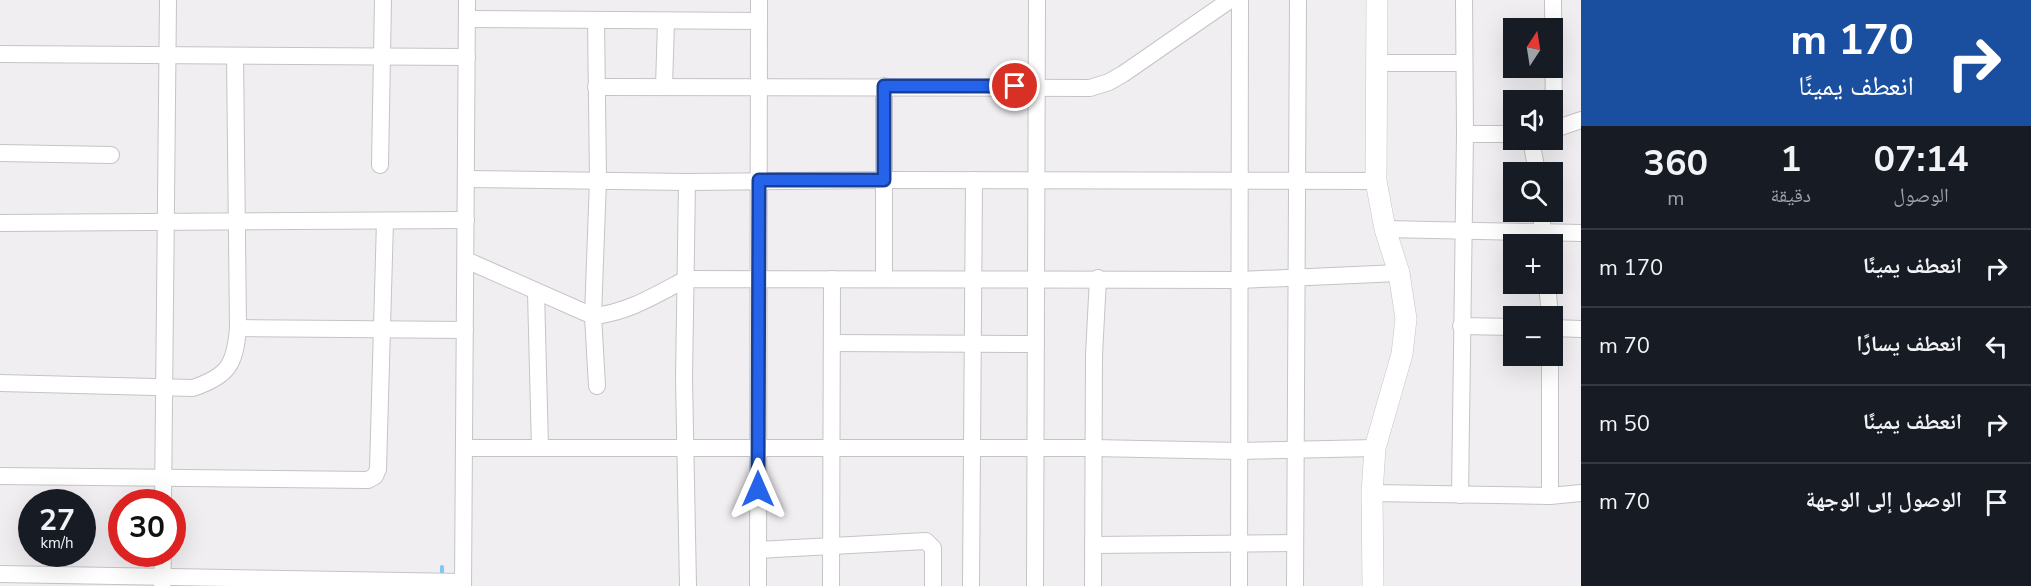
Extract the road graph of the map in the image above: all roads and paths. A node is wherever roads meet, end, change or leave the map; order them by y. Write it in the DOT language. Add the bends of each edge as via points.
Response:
graph roads {
  1 [pos="168,0"];
  2 [pos="383,0"];
  3 [pos="467,0"];
  4 [pos="759,0"];
  5 [pos="1036,0"];
  6 [pos="1230,0"];
  7 [pos="1240,0"];
  8 [pos="1298,0"];
  9 [pos="1377,0"];
  10 [pos="1464,0"];
  11 [pos="1553,0"];
  12 [pos="1208,8"];
  13 [pos="467,19"];
  14 [pos="596,20"];
  15 [pos="666,21"];
  16 [pos="759,21"];
  17 [pos="0,54"];
  18 [pos="167,55"];
  19 [pos="235,56"];
  20 [pos="381,56"];
  21 [pos="467,57"];
  22 [pos="1377,63"];
  23 [pos="1463,63"];
  24 [pos="759,86"];
  25 [pos="884,86"];
  26 [pos="1036,86"];
  27 [pos="596,87"];
  28 [pos="664,87"];
  29 [pos="1553,90"];
  30 [pos="1581,120"];
  31 [pos="1563,126"];
  32 [pos="1465,134"];
  33 [pos="1503,134"];
  34 [pos="0,153"];
  35 [pos="111,155"];
  36 [pos="380,165"];
  37 [pos="466,179"];
  38 [pos="598,180"];
  39 [pos="759,180"];
  40 [pos="884,180"];
  41 [pos="974,180"];
  42 [pos="1036,180"];
  43 [pos="1297,181"];
  44 [pos="1376,181"];
  45 [pos="687,182"];
  46 [pos="1239,183"];
  47 [pos="466,220"];
  48 [pos="385,221"];
  49 [pos="166,222"];
  50 [pos="239,222"];
  51 [pos="0,223"];
  52 [pos="1385,229"];
  53 [pos="1464,233"];
  54 [pos="1581,233"];
  55 [pos="1503,236"];
  56 [pos="1563,236"];
  57 [pos="466,260"];
  58 [pos="1399,273"];
  59 [pos="884,278"];
  60 [pos="973,278"];
  61 [pos="1098,278"];
  62 [pos="1296,278"];
  63 [pos="686,279"];
  64 [pos="759,279"];
  65 [pos="832,279"];
  66 [pos="1036,279"];
  67 [pos="1239,280"];
  68 [pos="536,292"];
  69 [pos="593,316"];
  70 [pos="1461,326"];
  71 [pos="1503,327"];
  72 [pos="238,328"];
  73 [pos="1563,328"];
  74 [pos="1581,329"];
  75 [pos="465,330"];
  76 [pos="380,331"];
  77 [pos="832,343"];
  78 [pos="973,343"];
  79 [pos="1036,344"];
  80 [pos="1550,366"];
  81 [pos="0,383"];
  82 [pos="597,386"];
  83 [pos="164,387"];
  84 [pos="464,448"];
  85 [pos="540,448"];
  86 [pos="686,448"];
  87 [pos="972,448"];
  88 [pos="1093,448"];
  89 [pos="1375,448"];
  90 [pos="758,449"];
  91 [pos="832,449"];
  92 [pos="1036,449"];
  93 [pos="1296,450"];
  94 [pos="1239,452"];
  95 [pos="0,476"];
  96 [pos="163,478"];
  97 [pos="163,489"];
  98 [pos="1372,493"];
  99 [pos="1581,493"];
  100 [pos="1460,495"];
  101 [pos="1550,496"];
  102 [pos="1295,543"];
  103 [pos="1093,544"];
  104 [pos="831,545"];
  105 [pos="1239,545"];
  106 [pos="758,550"];
  107 [pos="0,574"];
  108 [pos="163,581"];
  109 [pos="383,583"];
  110 [pos="463,584"];
  111 [pos="688,586"];
  112 [pos="758,586"];
  113 [pos="831,586"];
  114 [pos="933,586"];
  115 [pos="971,586"];
  116 [pos="1035,586"];
  117 [pos="1093,586"];
  118 [pos="1239,586"];
  119 [pos="1295,586"];
  120 [pos="1373,586"];
  1 -- 18 [label="street"];
  2 -- 20 [label="street"];
  3 -- 13 [label="street"];
  4 -- 16 [label="street"];
  5 -- 26 [label="street"];
  6 -- 12 [label="street"];
  7 -- 46 [label="street"];
  8 -- 43 [label="street"];
  9 -- 22 [label="main road"];
  10 -- 23 [label="street"];
  11 -- 29 [label="street"];
  12 -- 26 [label="street" via="1109,82 1090,88"];
  13 -- 14 [label="street"];
  13 -- 21 [label="street"];
  14 -- 15 [label="street"];
  14 -- 27 [label="street"];
  15 -- 16 [label="street"];
  15 -- 28 [label="street"];
  16 -- 24 [label="street"];
  17 -- 18 [label="street"];
  18 -- 19 [label="street"];
  18 -- 49 [label="street"];
  19 -- 20 [label="street"];
  19 -- 50 [label="street"];
  20 -- 21 [label="street"];
  20 -- 36 [label="street"];
  21 -- 37 [label="street"];
  22 -- 23 [label="street"];
  22 -- 44 [label="main road"];
  23 -- 32 [label="street"];
  24 -- 25 [label="street"];
  24 -- 28 [label="street"];
  24 -- 39 [label="street"];
  25 -- 26 [label="street"];
  25 -- 40 [label="street"];
  26 -- 42 [label="street"];
  27 -- 28 [label="street"];
  27 -- 38 [label="street"];
  30 -- 31 [label="street"];
  32 -- 33 [label="street"];
  32 -- 53 [label="street"];
  34 -- 35 [label="street"];
  37 -- 38 [label="street"];
  37 -- 47 [label="street"];
  38 -- 45 [label="street"];
  38 -- 69 [label="street"];
  39 -- 40 [label="street"];
  39 -- 45 [label="street"];
  39 -- 64 [label="street"];
  40 -- 41 [label="street"];
  40 -- 59 [label="street"];
  41 -- 42 [label="street"];
  41 -- 60 [label="street"];
  42 -- 46 [label="street"];
  42 -- 66 [label="street"];
  43 -- 44 [label="street"];
  43 -- 46 [label="street"];
  43 -- 62 [label="street"];
  44 -- 52 [label="main road"];
  45 -- 63 [label="street"];
  46 -- 67 [label="street"];
  47 -- 48 [label="street"];
  47 -- 57 [label="street"];
  48 -- 50 [label="street"];
  48 -- 76 [label="street"];
  49 -- 50 [label="street"];
  49 -- 51 [label="street"];
  49 -- 83 [label="street"];
  50 -- 72 [label="street"];
  52 -- 53 [label="street"];
  52 -- 58 [label="main road"];
  53 -- 55 [label="street"];
  53 -- 70 [label="street"];
  54 -- 56 [label="street"];
  57 -- 68 [label="street"];
  57 -- 75 [label="street"];
  58 -- 62 [label="street"];
  58 -- 89 [label="main road" via="1406,319 1402,354"];
  59 -- 60 [label="street"];
  59 -- 65 [label="street"];
  60 -- 66 [label="street"];
  60 -- 78 [label="street"];
  61 -- 66 [label="street"];
  61 -- 67 [label="street"];
  61 -- 88 [label="street"];
  62 -- 67 [label="street"];
  62 -- 93 [label="street"];
  63 -- 64 [label="street"];
  63 -- 69 [label="street" via="632,307"];
  63 -- 86 [label="street"];
  64 -- 65 [label="street"];
  64 -- 90 [label="street"];
  65 -- 77 [label="street"];
  66 -- 79 [label="street"];
  67 -- 94 [label="street"];
  68 -- 69 [label="street"];
  68 -- 85 [label="street"];
  69 -- 82 [label="street"];
  70 -- 71 [label="street"];
  70 -- 100 [label="street"];
  72 -- 76 [label="street"];
  72 -- 83 [label="street" via="237,346 228,370 193,388"];
  73 -- 74 [label="street"];
  75 -- 76 [label="street"];
  75 -- 84 [label="street"];
  76 -- 96 [label="street" via="375,476 368,480"];
  77 -- 78 [label="street"];
  77 -- 91 [label="street"];
  78 -- 79 [label="street"];
  78 -- 87 [label="street"];
  79 -- 92 [label="street"];
  80 -- 101 [label="street"];
  81 -- 83 [label="street"];
  83 -- 96 [label="street"];
  84 -- 85 [label="street"];
  84 -- 110 [label="street"];
  85 -- 86 [label="street"];
  86 -- 90 [label="street"];
  86 -- 111 [label="street"];
  87 -- 91 [label="street"];
  87 -- 92 [label="street"];
  87 -- 115 [label="street"];
  88 -- 92 [label="street"];
  88 -- 94 [label="street"];
  88 -- 103 [label="street"];
  89 -- 93 [label="street"];
  89 -- 98 [label="main road"];
  90 -- 91 [label="street"];
  90 -- 106 [label="street"];
  91 -- 104 [label="street"];
  92 -- 116 [label="street"];
  93 -- 94 [label="street"];
  93 -- 102 [label="street"];
  94 -- 105 [label="street"];
  95 -- 96 [label="street"];
  96 -- 97 [label="street"];
  98 -- 100 [label="street"];
  98 -- 120 [label="main road"];
  99 -- 101 [label="street"];
  100 -- 101 [label="street"];
  102 -- 105 [label="street"];
  102 -- 119 [label="street"];
  103 -- 105 [label="street"];
  103 -- 117 [label="street"];
  104 -- 106 [label="street"];
  104 -- 113 [label="street"];
  104 -- 114 [label="street" via="931,543"];
  105 -- 118 [label="street"];
  106 -- 112 [label="street"];
  107 -- 108 [label="street"];
  108 -- 109 [label="street"];
  109 -- 110 [label="street"];
}
